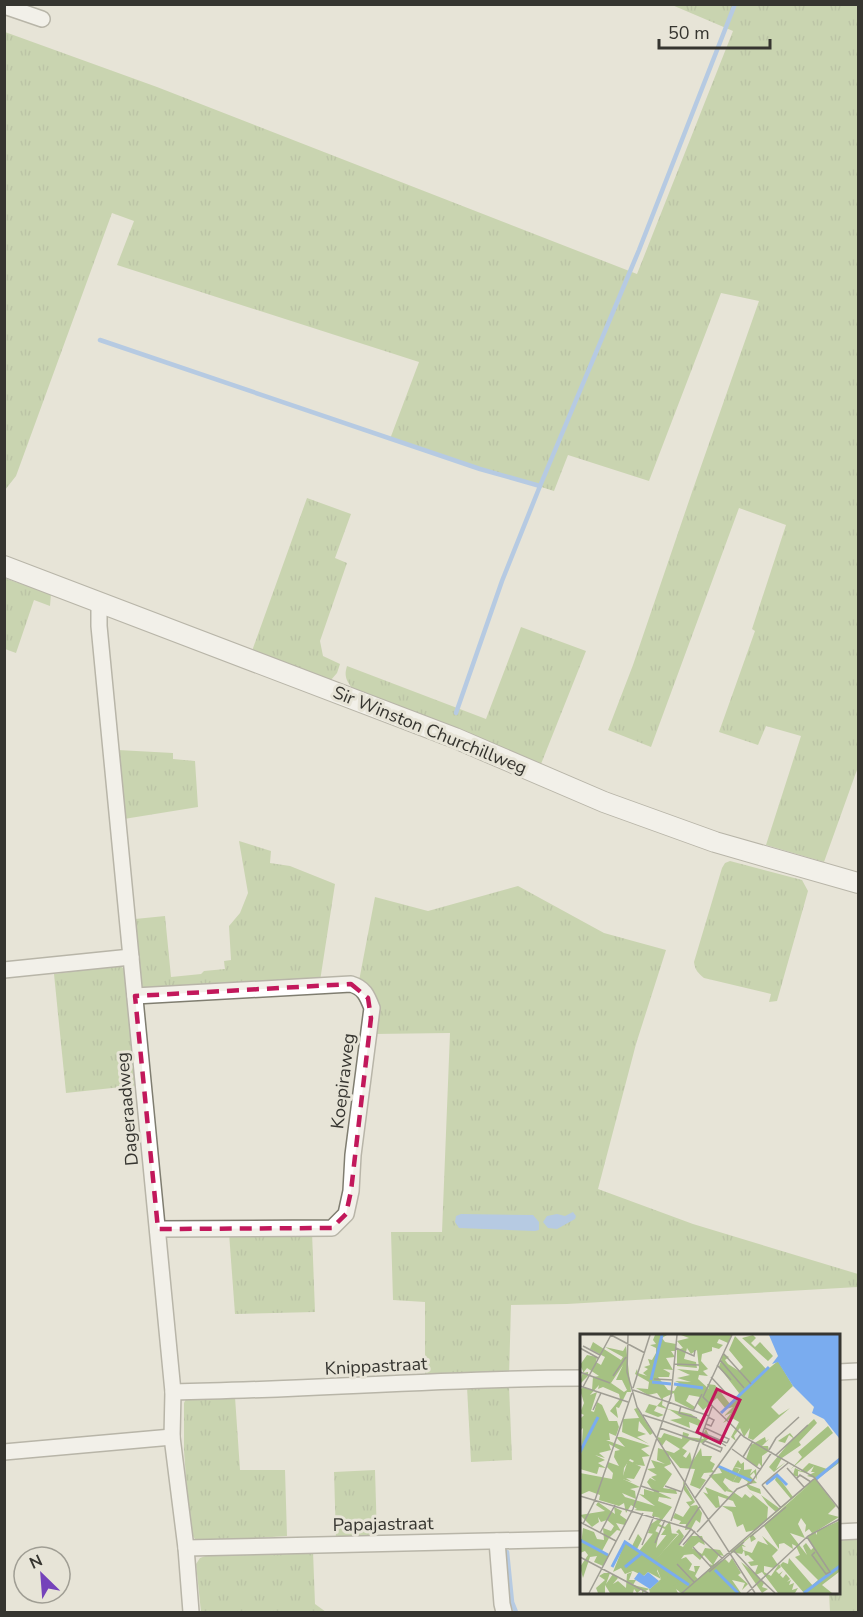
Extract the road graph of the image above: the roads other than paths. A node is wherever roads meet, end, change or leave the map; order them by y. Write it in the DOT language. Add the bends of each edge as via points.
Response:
graph roads {
  1 [pos="4,6"];
  2 [pos="42,19"];
  3 [pos="4,566"];
  4 [pos="99,601"];
  5 [pos="858,883"];
  6 [pos="131,957"];
  7 [pos="4,970"];
  8 [pos="135,996"];
  9 [pos="158,1229"];
  10 [pos="858,1371"];
  11 [pos="839,1372"];
  12 [pos="580,1378"];
  13 [pos="173,1392"];
  14 [pos="172,1437"];
  15 [pos="4,1452"];
  16 [pos="858,1531"];
  17 [pos="839,1532"];
  18 [pos="580,1539"];
  19 [pos="497,1541"];
  20 [pos="186,1548"];
  21 [pos="191,1612"];
  22 [pos="504,1612"];
  1 -- 2 [label="street"];
  3 -- 4 [label="street, Sir Winston Churchillweg"];
  4 -- 5 [label="street, Sir Winston Churchillweg" via="455,738 604,802 715,842"];
  4 -- 6 [label="street, Dageraadweg"];
  6 -- 7 [label="street"];
  6 -- 8 [label="street, Dageraadweg"];
  8 -- 9 [label="street, Dageraadweg"];
  8 -- 9 [label="street, Koepiraweg" via="351,984 364,991 372,1008 346,1214 332,1228"];
  9 -- 13 [label="street, Dageraadweg"];
  10 -- 11 [label="street"];
  12 -- 13 [label="street, Knippastraat"];
  13 -- 14 [label="street, Dageraadweg"];
  14 -- 15 [label="street"];
  14 -- 20 [label="street, Dageraadweg"];
  16 -- 17 [label="street"];
  18 -- 19 [label="street, Papajastraat"];
  19 -- 20 [label="street, Papajastraat"];
  19 -- 22 [label="street"];
  20 -- 21 [label="street, Dageraadweg"];
}
